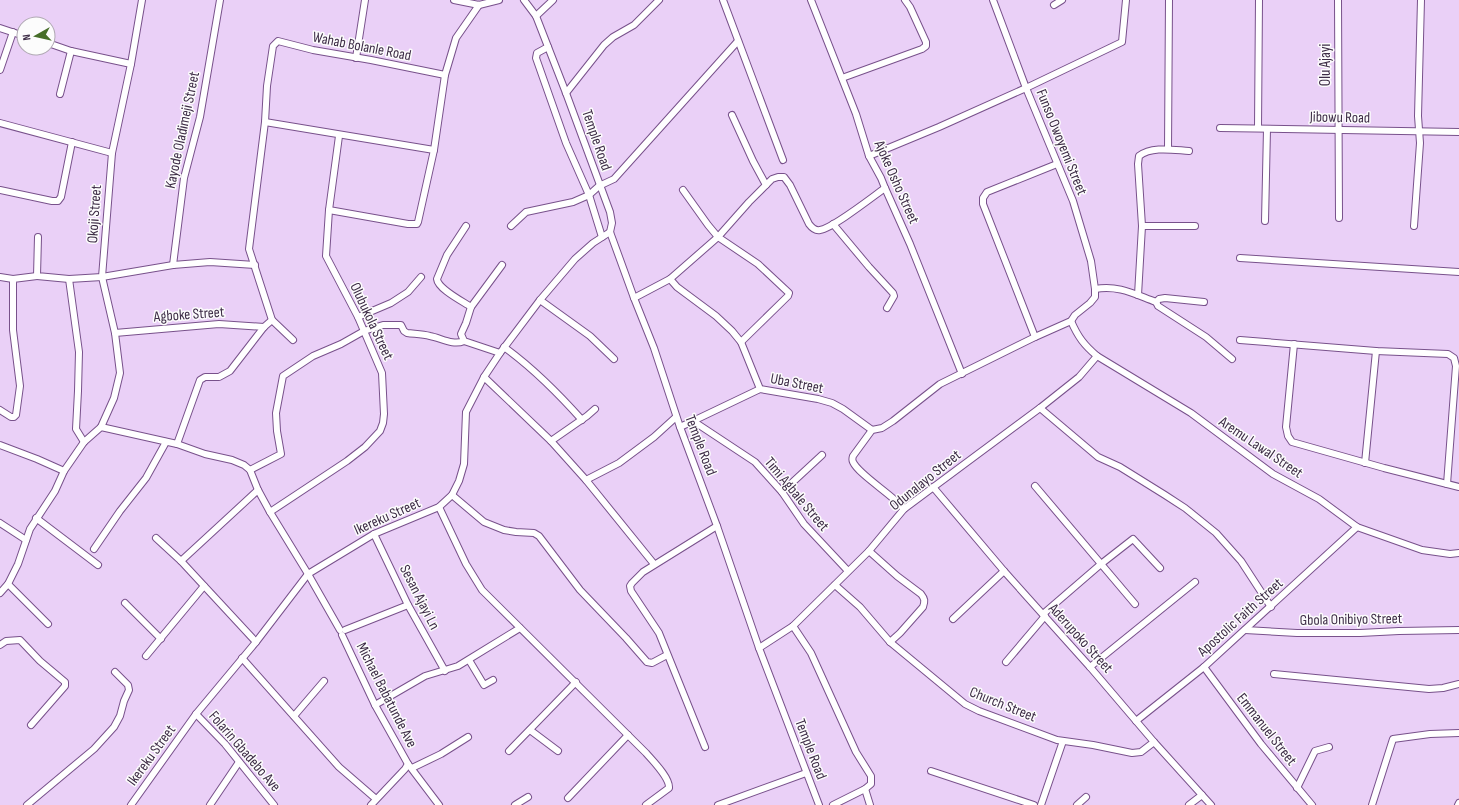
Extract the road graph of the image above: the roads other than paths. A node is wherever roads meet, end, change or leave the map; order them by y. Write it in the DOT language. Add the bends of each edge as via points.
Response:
graph roads {
  1 [pos="142,0"];
  2 [pos="220,0"];
  3 [pos="365,0"];
  4 [pos="454,0"];
  5 [pos="499,0"];
  6 [pos="524,0"];
  7 [pos="553,0"];
  8 [pos="659,0"];
  9 [pos="723,0"];
  10 [pos="811,0"];
  11 [pos="905,0"];
  12 [pos="993,0"];
  13 [pos="1062,0"];
  14 [pos="1126,0"];
  15 [pos="1169,0"];
  16 [pos="1260,0"];
  17 [pos="1338,0"];
  18 [pos="1421,0"];
  19 [pos="478,5"];
  20 [pos="1054,5"];
  21 [pos="535,15"];
  22 [pos="0,28"];
  23 [pos="13,32"];
  24 [pos="16,33"];
  25 [pos="738,41"];
  26 [pos="56,46"];
  27 [pos="548,47"];
  28 [pos="70,51"];
  29 [pos="356,58"];
  30 [pos="131,64"];
  31 [pos="0,70"];
  32 [pos="445,75"];
  33 [pos="842,78"];
  34 [pos="1026,88"];
  35 [pos="566,92"];
  36 [pos="60,94"];
  37 [pos="732,115"];
  38 [pos="265,122"];
  39 [pos="0,123"];
  40 [pos="1220,128"];
  41 [pos="1258,128"];
  42 [pos="1268,129"];
  43 [pos="1338,130"];
  44 [pos="1419,131"];
  45 [pos="1459,132"];
  46 [pos="339,136"];
  47 [pos="72,142"];
  48 [pos="1168,149"];
  49 [pos="434,150"];
  50 [pos="1189,151"];
  51 [pos="112,153"];
  52 [pos="869,156"];
  53 [pos="783,160"];
  54 [pos="1057,164"];
  55 [pos="766,185"];
  56 [pos="599,186"];
  57 [pos="885,188"];
  58 [pos="0,190"];
  59 [pos="683,190"];
  60 [pos="589,195"];
  61 [pos="329,210"];
  62 [pos="1339,218"];
  63 [pos="1265,221"];
  64 [pos="833,224"];
  65 [pos="466,226"];
  66 [pos="511,226"];
  67 [pos="1142,226"];
  68 [pos="1195,226"];
  69 [pos="1414,226"];
  70 [pos="610,232"];
  71 [pos="38,237"];
  72 [pos="602,237"];
  73 [pos="718,237"];
  74 [pos="1240,258"];
  75 [pos="173,265"];
  76 [pos="255,265"];
  77 [pos="502,265"];
  78 [pos="1459,272"];
  79 [pos="37,276"];
  80 [pos="0,277"];
  81 [pos="102,277"];
  82 [pos="421,277"];
  83 [pos="13,279"];
  84 [pos="69,279"];
  85 [pos="670,279"];
  86 [pos="1095,289"];
  87 [pos="1138,295"];
  88 [pos="634,298"];
  89 [pos="540,300"];
  90 [pos="1156,302"];
  91 [pos="1204,302"];
  92 [pos="471,307"];
  93 [pos="887,308"];
  94 [pos="272,320"];
  95 [pos="1072,321"];
  96 [pos="362,325"];
  97 [pos="264,327"];
  98 [pos="116,333"];
  99 [pos="1035,337"];
  100 [pos="293,340"];
  101 [pos="1240,340"];
  102 [pos="464,341"];
  103 [pos="741,342"];
  104 [pos="1294,344"];
  105 [pos="502,350"];
  106 [pos="1376,351"];
  107 [pos="1098,356"];
  108 [pos="614,359"];
  109 [pos="1232,359"];
  110 [pos="962,374"];
  111 [pos="484,377"];
  112 [pos="760,388"];
  113 [pos="594,408"];
  114 [pos="1040,408"];
  115 [pos="0,410"];
  116 [pos="676,417"];
  117 [pos="582,420"];
  118 [pos="693,422"];
  119 [pos="100,427"];
  120 [pos="680,427"];
  121 [pos="872,430"];
  122 [pos="551,441"];
  123 [pos="84,442"];
  124 [pos="166,442"];
  125 [pos="0,444"];
  126 [pos="177,444"];
  127 [pos="822,455"];
  128 [pos="1365,463"];
  129 [pos="250,470"];
  130 [pos="64,471"];
  131 [pos="586,480"];
  132 [pos="1447,484"];
  133 [pos="1035,486"];
  134 [pos="933,487"];
  135 [pos="1459,487"];
  136 [pos="258,490"];
  137 [pos="782,492"];
  138 [pos="452,495"];
  139 [pos="439,507"];
  140 [pos="904,509"];
  141 [pos="270,512"];
  142 [pos="36,518"];
  143 [pos="0,523"];
  144 [pos="717,526"];
  145 [pos="1357,527"];
  146 [pos="374,534"];
  147 [pos="156,538"];
  148 [pos="26,540"];
  149 [pos="94,549"];
  150 [pos="869,551"];
  151 [pos="1459,553"];
  152 [pos="181,561"];
  153 [pos="654,564"];
  154 [pos="1101,564"];
  155 [pos="98,565"];
  156 [pos="1160,568"];
  157 [pos="848,571"];
  158 [pos="1004,572"];
  159 [pos="308,574"];
  160 [pos="1195,582"];
  161 [pos="8,584"];
  162 [pos="835,585"];
  163 [pos="204,586"];
  164 [pos="0,593"];
  165 [pos="125,603"];
  166 [pos="1135,604"];
  167 [pos="408,605"];
  168 [pos="1271,607"];
  169 [pos="1044,615"];
  170 [pos="954,619"];
  171 [pos="48,624"];
  172 [pos="793,626"];
  173 [pos="520,628"];
  174 [pos="1244,630"];
  175 [pos="1459,630"];
  176 [pos="343,631"];
  177 [pos="160,639"];
  178 [pos="256,642"];
  179 [pos="890,642"];
  180 [pos="0,645"];
  181 [pos="758,648"];
  182 [pos="667,655"];
  183 [pos="146,656"];
  184 [pos="242,658"];
  185 [pos="469,660"];
  186 [pos="1006,662"];
  187 [pos="1090,666"];
  188 [pos="1204,667"];
  189 [pos="445,671"];
  190 [pos="115,672"];
  191 [pos="1274,674"];
  192 [pos="493,680"];
  193 [pos="324,681"];
  194 [pos="576,682"];
  195 [pos="1459,684"];
  196 [pos="375,705"];
  197 [pos="196,714"];
  198 [pos="294,716"];
  199 [pos="1136,721"];
  200 [pos="31,725"];
  201 [pos="530,730"];
  202 [pos="1459,733"];
  203 [pos="628,735"];
  204 [pos="468,737"];
  205 [pos="1063,741"];
  206 [pos="1154,742"];
  207 [pos="1328,747"];
  208 [pos="705,748"];
  209 [pos="509,751"];
  210 [pos="558,751"];
  211 [pos="239,762"];
  212 [pos="410,766"];
  213 [pos="931,771"];
  214 [pos="806,773"];
  215 [pos="1297,788"];
  216 [pos="865,789"];
  217 [pos="1202,795"];
  218 [pos="528,797"];
  219 [pos="1086,797"];
  220 [pos="568,798"];
  221 [pos="376,799"];
  222 [pos="27,805"];
  223 [pos="131,805"];
  224 [pos="210,805"];
  225 [pos="274,805"];
  226 [pos="371,805"];
  227 [pos="439,805"];
  228 [pos="515,805"];
  229 [pos="646,805"];
  230 [pos="718,805"];
  231 [pos="819,805"];
  232 [pos="833,805"];
  233 [pos="870,805"];
  234 [pos="1034,805"];
  235 [pos="1041,805"];
  236 [pos="1077,805"];
  237 [pos="1189,805"];
  238 [pos="1211,805"];
  239 [pos="1312,805"];
  240 [pos="1372,805"];
  1 -- 30 [label="street, Okoji Street"];
  2 -- 75 [label="street, Kayode Oladimeji Street" via="200,116 184,178"];
  3 -- 29 [label="street"];
  4 -- 19 [label="street"];
  5 -- 19 [label="street"];
  6 -- 21 [label="street, Temple Road"];
  7 -- 21 [label="street"];
  8 -- 35 [label="street" via="634,25 604,45"];
  9 -- 25 [label="street"];
  10 -- 33 [label="street, Ajoke Osho Street"];
  11 -- 33 [label="street" via="926,46"];
  12 -- 34 [label="street, Funso Owoyemi Street"];
  13 -- 20 [label="street"];
  14 -- 34 [label="street" via="1122,42"];
  15 -- 48 [label="street"];
  16 -- 41 [label="street"];
  17 -- 43 [label="street, Olu Ajayi"];
  18 -- 44 [label="street"];
  19 -- 32 [label="street" via="456,38"];
  21 -- 27 [label="street, Temple Road"];
  22 -- 23 [label="street"];
  23 -- 24 [label="street"];
  23 -- 31 [label="street"];
  25 -- 53 [label="street"];
  25 -- 56 [label="street" via="614,179"];
  26 -- 28 [label="street"];
  27 -- 35 [label="street, Temple Road"];
  27 -- 60 [label="street" via="536,53 536,58 566,143"];
  28 -- 30 [label="street"];
  28 -- 36 [label="street"];
  29 -- 32 [label="street, Wahab Bolanle Road"];
  29 -- 38 [label="street, Wahab Bolanle Road" via="275,43 267,86"];
  30 -- 51 [label="street, Okoji Street"];
  32 -- 49 [label="street"];
  33 -- 52 [label="street, Ajoke Osho Street"];
  34 -- 52 [label="street"];
  34 -- 54 [label="street, Funso Owoyemi Street"];
  35 -- 56 [label="street, Temple Road"];
  37 -- 55 [label="street" via="752,161"];
  38 -- 46 [label="street"];
  38 -- 76 [label="street" via="249,249"];
  39 -- 47 [label="street"];
  40 -- 41 [label="street, Jibowu Road"];
  41 -- 42 [label="street, Jibowu Road"];
  42 -- 43 [label="street, Jibowu Road"];
  42 -- 63 [label="street"];
  43 -- 44 [label="street, Jibowu Road"];
  43 -- 62 [label="street, Olu Ajayi"];
  44 -- 45 [label="street, Jibowu Road"];
  44 -- 69 [label="street"];
  46 -- 49 [label="street"];
  46 -- 61 [label="street"];
  47 -- 51 [label="street"];
  47 -- 58 [label="street" via="58,201"];
  48 -- 50 [label="street"];
  48 -- 67 [label="street" via="1145,152 1139,156"];
  49 -- 61 [label="street" via="416,224"];
  51 -- 81 [label="street, Okoji Street"];
  52 -- 57 [label="street, Ajoke Osho Street"];
  54 -- 86 [label="street, Funso Owoyemi Street" via="1091,261"];
  54 -- 99 [label="street" via="987,192 983,198 983,204"];
  55 -- 64 [label="street" via="772,179 784,177 813,229 819,230"];
  55 -- 73 [label="street"];
  56 -- 60 [label="street"];
  56 -- 70 [label="street, Temple Road" via="610,212"];
  57 -- 64 [label="street"];
  57 -- 110 [label="street, Ajoke Osho Street"];
  59 -- 73 [label="street"];
  60 -- 66 [label="street" via="573,202 526,212"];
  60 -- 72 [label="street"];
  61 -- 96 [label="street, Olubukola Street" via="326,256"];
  64 -- 93 [label="street" via="893,293 894,296"];
  65 -- 92 [label="street" via="447,255 437,279 439,286"];
  67 -- 68 [label="street"];
  67 -- 87 [label="street"];
  70 -- 72 [label="street, Ikereku Street"];
  70 -- 88 [label="street, Temple Road"];
  71 -- 79 [label="street"];
  72 -- 89 [label="street, Ikereku Street" via="575,259"];
  73 -- 85 [label="street"];
  73 -- 103 [label="street" via="758,264 789,293"];
  74 -- 78 [label="street"];
  75 -- 76 [label="street" via="210,262"];
  75 -- 81 [label="street"];
  76 -- 94 [label="street"];
  77 -- 92 [label="street"];
  79 -- 83 [label="street"];
  79 -- 84 [label="street"];
  80 -- 83 [label="street"];
  81 -- 84 [label="street"];
  81 -- 98 [label="street, Okoji Street"];
  82 -- 96 [label="street" via="408,292"];
  83 -- 115 [label="street" via="13,330 20,386 16,415 11,417"];
  84 -- 123 [label="street" via="79,352 76,429"];
  85 -- 88 [label="street"];
  85 -- 103 [label="street" via="716,316"];
  86 -- 87 [label="street" via="1117,288"];
  86 -- 95 [label="street, Funso Owoyemi Street" via="1090,303 1075,315"];
  87 -- 90 [label="street"];
  88 -- 116 [label="street, Temple Road" via="654,348"];
  89 -- 105 [label="street, Ikereku Street"];
  89 -- 108 [label="street" via="590,336"];
  90 -- 91 [label="street" via="1165,298"];
  90 -- 109 [label="street" via="1158,306 1206,336"];
  92 -- 102 [label="street" via="461,334"];
  94 -- 97 [label="street"];
  94 -- 100 [label="street"];
  95 -- 99 [label="street"];
  95 -- 107 [label="street, Aremu Lawal Street" via="1077,334"];
  96 -- 102 [label="street" via="401,325 407,333 461,343"];
  96 -- 129 [label="street" via="341,344 313,356 284,376 276,413 281,454"];
  96 -- 141 [label="street, Olubukola Street" via="382,373 384,414 380,432 347,461"];
  97 -- 98 [label="street, Agboke Street" via="219,324"];
  97 -- 126 [label="street" via="230,371 219,377 205,377 200,380"];
  98 -- 119 [label="street, Okoji Street" via="120,373 114,398"];
  99 -- 110 [label="street"];
  101 -- 104 [label="street"];
  102 -- 105 [label="street"];
  103 -- 112 [label="street"];
  104 -- 106 [label="street"];
  104 -- 128 [label="street" via="1286,427 1288,436 1292,442"];
  105 -- 111 [label="street, Ikereku Street"];
  105 -- 117 [label="street" via="523,361 551,386"];
  106 -- 128 [label="street"];
  106 -- 132 [label="street" via="1448,354 1454,358 1456,366"];
  107 -- 114 [label="street, Odunalayo Street" via="1079,377"];
  107 -- 145 [label="street, Aremu Lawal Street" via="1191,413 1273,474 1319,499"];
  110 -- 121 [label="street" via="940,384 882,428"];
  111 -- 122 [label="street"];
  111 -- 138 [label="street, Ikereku Street" via="466,412 464,464"];
  112 -- 118 [label="street, Uba Street"];
  112 -- 121 [label="street, Uba Street" via="818,398 832,403"];
  113 -- 117 [label="street"];
  114 -- 134 [label="street, Odunalayo Street"];
  114 -- 168 [label="street" via="1098,457 1165,494 1216,533 1241,561"];
  116 -- 120 [label="street, Temple Road"];
  116 -- 131 [label="street" via="619,463"];
  117 -- 122 [label="street"];
  118 -- 120 [label="street"];
  118 -- 137 [label="street, Timi Agbale Street" via="755,462"];
  119 -- 123 [label="street"];
  119 -- 124 [label="street"];
  120 -- 144 [label="street, Temple Road"];
  121 -- 140 [label="street" via="853,456 854,464"];
  122 -- 131 [label="street"];
  123 -- 130 [label="street"];
  124 -- 126 [label="street"];
  124 -- 149 [label="street" via="146,478"];
  125 -- 130 [label="street"];
  126 -- 129 [label="street" via="238,462"];
  127 -- 137 [label="street"];
  128 -- 132 [label="street"];
  129 -- 136 [label="street, Michael Babatunde Ave"];
  130 -- 142 [label="street" via="55,491"];
  131 -- 153 [label="street"];
  132 -- 135 [label="street"];
  133 -- 154 [label="street"];
  134 -- 140 [label="street, Odunalayo Street"];
  134 -- 158 [label="street, Aderupoko Street"];
  136 -- 141 [label="street, Michael Babatunde Ave"];
  136 -- 152 [label="street"];
  137 -- 157 [label="street, Timi Agbale Street" via="804,524"];
  138 -- 139 [label="street, Ikereku Street"];
  138 -- 182 [label="street" via="484,522 510,531 534,533 539,536 580,590 647,662 652,663"];
  139 -- 146 [label="street, Ikereku Street"];
  139 -- 173 [label="street" via="466,564 482,590"];
  140 -- 150 [label="street, Odunalayo Street"];
  141 -- 159 [label="street, Michael Babatunde Ave"];
  142 -- 148 [label="street"];
  142 -- 155 [label="street"];
  143 -- 148 [label="street"];
  144 -- 153 [label="street"];
  144 -- 181 [label="street, Temple Road"];
  145 -- 151 [label="street, Aremu Lawal Street" via="1422,550"];
  145 -- 168 [label="street, Apostolic Faith Street"];
  146 -- 159 [label="street, Ikereku Street"];
  146 -- 167 [label="street, Sesan Ajayi Ln"];
  147 -- 152 [label="street"];
  148 -- 161 [label="street"];
  150 -- 157 [label="street, Odunalayo Street"];
  150 -- 179 [label="street" via="921,594 925,602"];
  152 -- 163 [label="street"];
  153 -- 182 [label="street" via="630,586 659,633"];
  154 -- 156 [label="street" via="1133,539"];
  154 -- 166 [label="street"];
  154 -- 169 [label="street"];
  157 -- 162 [label="street, Odunalayo Street"];
  158 -- 169 [label="street, Aderupoko Street"];
  158 -- 170 [label="street"];
  159 -- 176 [label="street, Michael Babatunde Ave"];
  159 -- 178 [label="street, Ikereku Street"];
  160 -- 187 [label="street"];
  161 -- 164 [label="street"];
  161 -- 171 [label="street"];
  162 -- 172 [label="street, Odunalayo Street"];
  162 -- 179 [label="street, Church Street" via="860,608"];
  163 -- 177 [label="street"];
  163 -- 178 [label="street"];
  165 -- 177 [label="street"];
  167 -- 176 [label="street"];
  167 -- 189 [label="street, Sesan Ajayi Ln"];
  168 -- 174 [label="street, Apostolic Faith Street"];
  169 -- 186 [label="street"];
  169 -- 187 [label="street, Aderupoko Street"];
  172 -- 181 [label="street, Odunalayo Street"];
  172 -- 216 [label="street" via="810,653 856,752 871,776 871,784"];
  173 -- 185 [label="street"];
  173 -- 194 [label="street"];
  174 -- 175 [label="street, Gbola Onibiyo Street" via="1297,633"];
  174 -- 188 [label="street, Apostolic Faith Street"];
  176 -- 196 [label="street, Michael Babatunde Ave"];
  177 -- 183 [label="street"];
  178 -- 184 [label="street, Ikereku Street"];
  179 -- 205 [label="street, Church Street" via="965,704"];
  180 -- 200 [label="street" via="6,640 20,640 65,682 65,686"];
  181 -- 214 [label="street, Temple Road"];
  182 -- 208 [label="street"];
  184 -- 197 [label="street, Ikereku Street"];
  184 -- 198 [label="street"];
  185 -- 189 [label="street"];
  185 -- 192 [label="street" via="484,685"];
  187 -- 199 [label="street, Aderupoko Street"];
  188 -- 199 [label="street, Apostolic Faith Street"];
  188 -- 215 [label="street, Emmanuel Street"];
  189 -- 196 [label="street" via="425,676"];
  190 -- 222 [label="street" via="128,685 129,690 114,727 94,749"];
  191 -- 195 [label="street" via="1429,688"];
  193 -- 198 [label="street"];
  194 -- 201 [label="street"];
  194 -- 203 [label="street"];
  196 -- 212 [label="street, Michael Babatunde Ave"];
  197 -- 211 [label="street, Folarin Gbadebo Ave"];
  197 -- 223 [label="street, Ikereku Street"];
  198 -- 221 [label="street" via="339,767"];
  199 -- 206 [label="street, Aderupoko Street"];
  201 -- 209 [label="street"];
  201 -- 210 [label="street"];
  202 -- 240 [label="street" via="1393,739"];
  203 -- 220 [label="street"];
  203 -- 229 [label="street" via="669,783 669,788"];
  204 -- 212 [label="street" via="441,754"];
  205 -- 206 [label="street, Church Street" via="1132,753 1141,752"];
  205 -- 235 [label="street"];
  206 -- 217 [label="street, Aderupoko Street"];
  207 -- 215 [label="street" via="1315,751"];
  211 -- 224 [label="street"];
  211 -- 225 [label="street, Folarin Gbadebo Ave"];
  212 -- 221 [label="street"];
  212 -- 227 [label="street, Michael Babatunde Ave"];
  213 -- 234 [label="street"];
  214 -- 230 [label="street"];
  214 -- 231 [label="street, Temple Road"];
  215 -- 239 [label="street, Emmanuel Street"];
  216 -- 232 [label="street"];
  216 -- 233 [label="street"];
  217 -- 237 [label="street"];
  217 -- 238 [label="street, Aderupoko Street"];
  218 -- 228 [label="street"];
  219 -- 236 [label="street"];
  221 -- 226 [label="street"];
}
